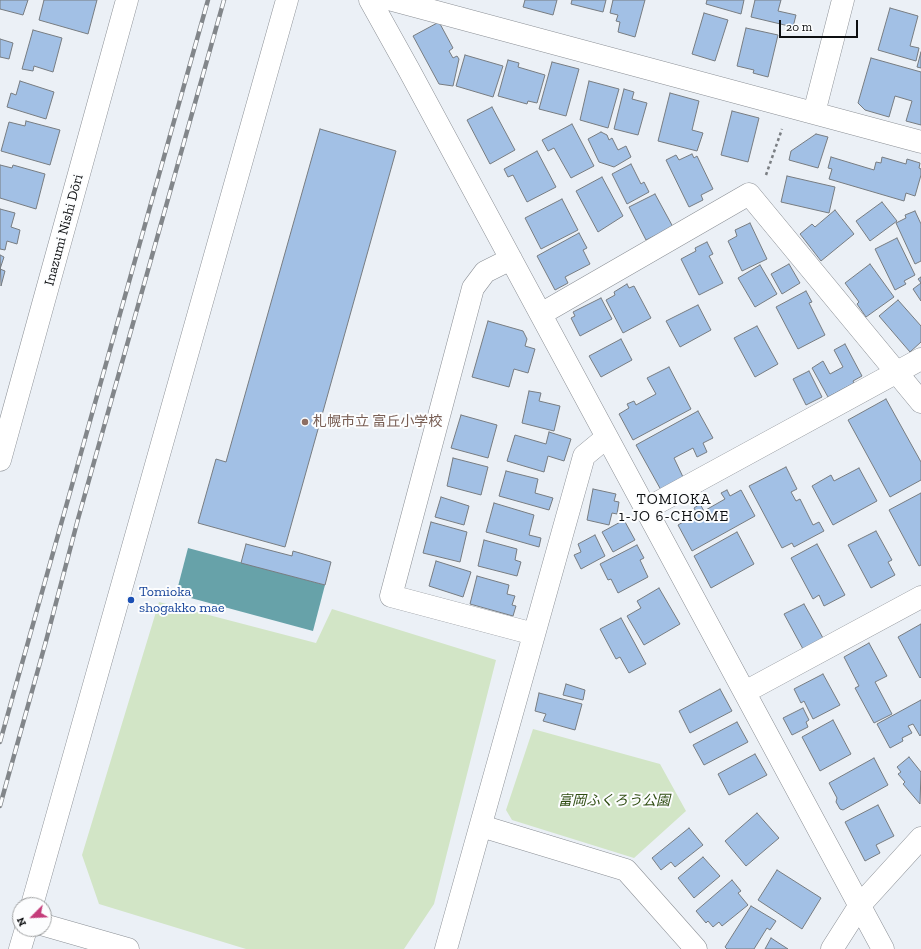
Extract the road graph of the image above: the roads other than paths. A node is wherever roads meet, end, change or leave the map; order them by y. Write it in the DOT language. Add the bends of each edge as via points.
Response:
graph roads {
  1 [pos="127,0"];
  2 [pos="287,0"];
  3 [pos="843,0"];
  4 [pos="381,2"];
  5 [pos="814,113"];
  6 [pos="921,142"];
  7 [pos="511,259"];
  8 [pos="541,314"];
  9 [pos="921,359"];
  10 [pos="897,372"];
  11 [pos="921,402"];
  12 [pos="607,437"];
  13 [pos="0,460"];
  14 [pos="646,509"];
  15 [pos="921,597"];
  16 [pos="534,634"];
  17 [pos="745,692"];
  18 [pos="480,826"];
  19 [pos="921,838"];
  20 [pos="34,897"];
  21 [pos="860,905"];
  22 [pos="52,927"];
  23 [pos="24,937"];
  24 [pos="20,949"];
  25 [pos="128,949"];
  26 [pos="446,949"];
  27 [pos="696,949"];
  28 [pos="832,949"];
  29 [pos="883,949"];
  1 -- 13 [label="street, Inazumi Nishi Dōri"];
  2 -- 20 [label="street"];
  3 -- 5 [label="street"];
  4 -- 5 [label="street"];
  4 -- 7 [label="street"];
  5 -- 6 [label="street"];
  7 -- 8 [label="street"];
  7 -- 16 [label="street" via="485,272 473,288 391,596"];
  8 -- 10 [label="street" via="749,194"];
  8 -- 12 [label="street"];
  9 -- 10 [label="street"];
  10 -- 11 [label="street"];
  10 -- 14 [label="street"];
  12 -- 14 [label="street"];
  12 -- 16 [label="street" via="584,456"];
  14 -- 17 [label="street"];
  15 -- 17 [label="street"];
  16 -- 18 [label="street"];
  17 -- 21 [label="street"];
  18 -- 26 [label="street"];
  18 -- 27 [label="street" via="626,870"];
  19 -- 21 [label="street"];
  21 -- 28 [label="street"];
  21 -- 29 [label="street"];
  22 -- 25 [label="street"];
  23 -- 24 [label="street"];
}
